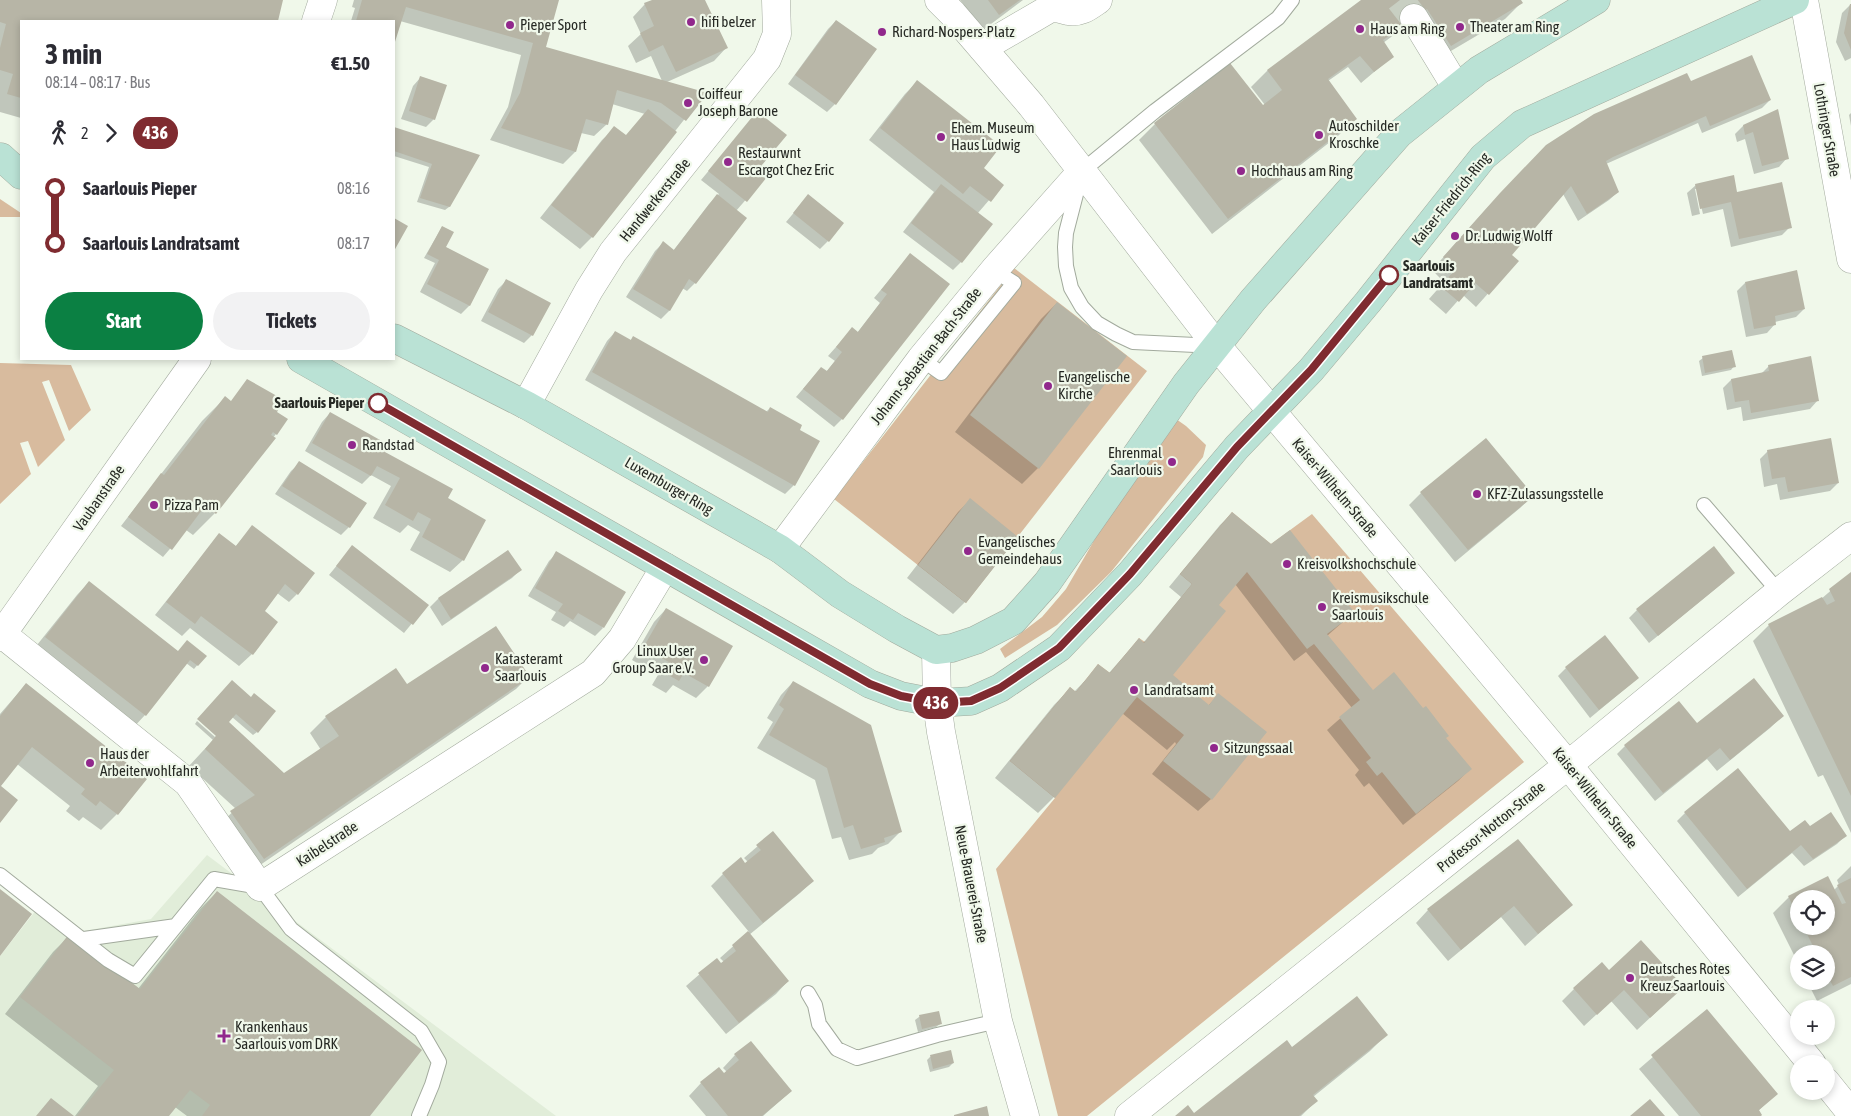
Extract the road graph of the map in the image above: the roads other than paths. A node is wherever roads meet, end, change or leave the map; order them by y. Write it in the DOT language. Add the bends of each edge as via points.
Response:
graph roads {
  1 [pos="323,0"];
  2 [pos="776,0"];
  3 [pos="939,0"];
  4 [pos="1098,0"];
  5 [pos="1292,0"];
  6 [pos="1596,0"];
  7 [pos="1794,0"];
  8 [pos="1804,0"];
  9 [pos="1414,18"];
  10 [pos="316,20"];
  11 [pos="982,48"];
  12 [pos="1456,87"];
  13 [pos="1082,171"];
  14 [pos="1851,259"];
  15 [pos="395,339"];
  16 [pos="1217,346"];
  17 [pos="196,360"];
  18 [pos="303,360"];
  19 [pos="526,405"];
  20 [pos="1270,411"];
  21 [pos="1704,504"];
  22 [pos="1851,536"];
  23 [pos="780,549"];
  24 [pos="665,567"];
  25 [pos="1779,592"];
  26 [pos="1,636"];
  27 [pos="936,650"];
  28 [pos="938,703"];
  29 [pos="1568,765"];
  30 [pos="0,875"];
  31 [pos="260,887"];
  32 [pos="176,926"];
  33 [pos="84,939"];
  34 [pos="808,993"];
  35 [pos="998,1021"];
  36 [pos="1805,1055"];
  37 [pos="1835,1096"];
  38 [pos="1845,1112"];
  39 [pos="419,1116"];
  40 [pos="1025,1116"];
  41 [pos="1129,1116"];
  1 -- 10 [label="street"];
  2 -- 19 [label="street, Handwerkerstraße" via="777,34 767,59 613,252"];
  3 -- 11 [label="street, Kaiser-Wilhelm-Straße"];
  4 -- 11 [label="street" via="1083,10 1049,8"];
  5 -- 13 [label="lane" via="1278,18"];
  6 -- 12 [label="street"];
  7 -- 20 [label="street, Kaiser-Friedrich-Ring" via="1522,124 1483,157 1311,370"];
  8 -- 14 [label="street, Lothringer Straße"];
  9 -- 12 [label="street"];
  11 -- 13 [label="street, Kaiser-Wilhelm-Straße"];
  12 -- 16 [label="street" via="1399,134 1259,293"];
  13 -- 16 [label="street, Kaiser-Wilhelm-Straße"];
  13 -- 16 [label="lane" via="1064,247 1071,288 1082,307 1097,323 1133,342"];
  13 -- 23 [label="street, Johann-Sebastian-Bach-Straße" via="921,359"];
  15 -- 19 [label="street, Luxemburger Ring"];
  16 -- 20 [label="street, Kaiser-Wilhelm-Straße"];
  16 -- 27 [label="street" via="1186,384 1047,584 1013,621 976,640"];
  17 -- 26 [label="street, Vaubanstraße"];
  18 -- 24 [label="street"];
  19 -- 23 [label="street, Luxemburger Ring"];
  20 -- 28 [label="street, Kaiser-Friedrich-Ring" via="1130,574 1059,648 1000,688 978,698"];
  20 -- 29 [label="street, Kaiser-Wilhelm-Straße"];
  21 -- 25 [label="lane"];
  22 -- 25 [label="street, Professor-Notton-Straße"];
  23 -- 27 [label="street, Luxemburger Ring" via="840,594"];
  24 -- 28 [label="street" via="870,684 901,696"];
  24 -- 31 [label="street, Kaibelstraße" via="622,639 593,673"];
  25 -- 29 [label="street, Professor-Notton-Straße"];
  26 -- 31 [label="street" via="188,783"];
  27 -- 28 [label="street, Neue-Brauerei-Straße"];
  28 -- 35 [label="street, Neue-Brauerei-Straße"];
  29 -- 36 [label="street, Kaiser-Wilhelm-Straße"];
  29 -- 41 [label="street, Professor-Notton-Straße"];
  30 -- 33 [label="lane"];
  31 -- 32 [label="lane" via="214,879"];
  31 -- 39 [label="lane" via="291,929 421,1031 439,1062"];
  32 -- 33 [label="lane"];
  32 -- 33 [label="lane" via="135,976 108,960"];
  34 -- 35 [label="lane" via="815,1005 819,1024 838,1049 857,1058"];
  35 -- 40 [label="street, Neue-Brauerei-Straße"];
  37 -- 38 [label="street"];
}
